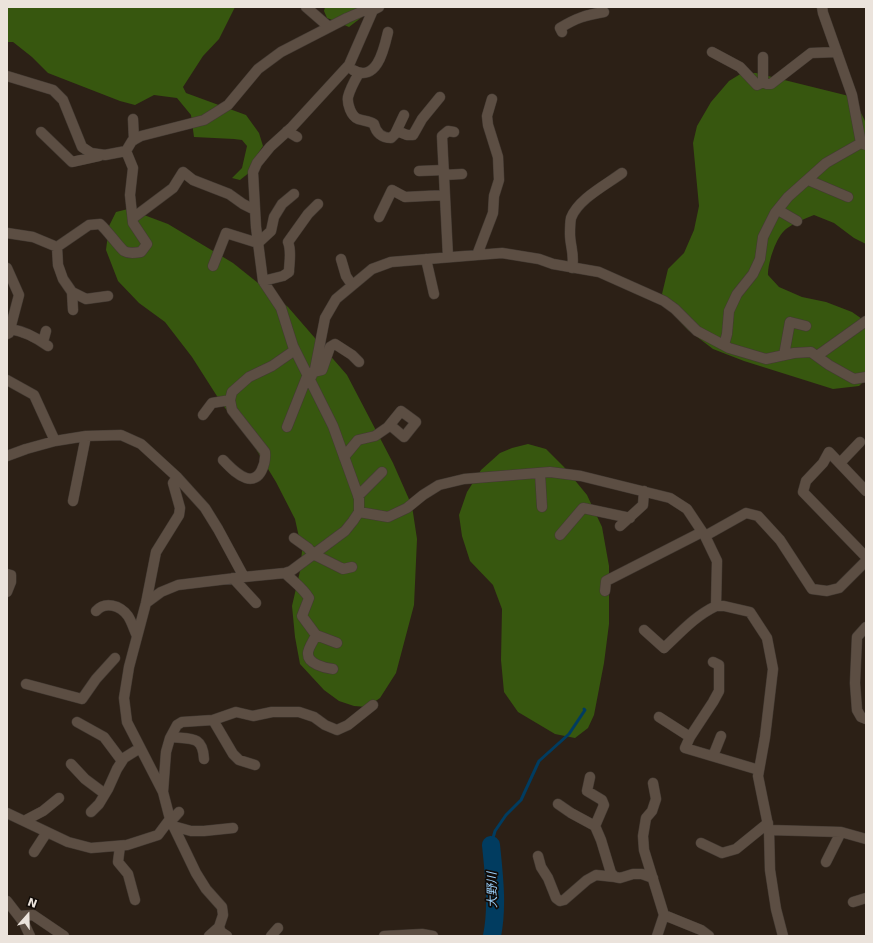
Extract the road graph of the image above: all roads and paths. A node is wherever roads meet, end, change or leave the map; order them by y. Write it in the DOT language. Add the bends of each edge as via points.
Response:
graph roads {
  1 [pos="306,7"];
  2 [pos="822,7"];
  3 [pos="375,8"];
  4 [pos="604,12"];
  5 [pos="329,27"];
  6 [pos="388,32"];
  7 [pos="562,32"];
  8 [pos="712,52"];
  9 [pos="836,52"];
  10 [pos="763,57"];
  11 [pos="347,67"];
  12 [pos="359,73"];
  13 [pos="7,76"];
  14 [pos="763,82"];
  15 [pos="440,97"];
  16 [pos="492,99"];
  17 [pos="404,115"];
  18 [pos="133,120"];
  19 [pos="397,131"];
  20 [pos="41,132"];
  21 [pos="287,132"];
  22 [pos="454,132"];
  23 [pos="297,137"];
  24 [pos="134,140"];
  25 [pos="863,144"];
  26 [pos="126,151"];
  27 [pos="105,155"];
  28 [pos="419,171"];
  29 [pos="444,173"];
  30 [pos="622,173"];
  31 [pos="462,174"];
  32 [pos="808,180"];
  33 [pos="294,194"];
  34 [pos="445,195"];
  35 [pos="848,197"];
  36 [pos="318,204"];
  37 [pos="256,210"];
  38 [pos="778,210"];
  39 [pos="379,217"];
  40 [pos="133,218"];
  41 [pos="797,221"];
  42 [pos="7,233"];
  43 [pos="258,243"];
  44 [pos="57,247"];
  45 [pos="477,255"];
  46 [pos="448,257"];
  47 [pos="341,259"];
  48 [pos="426,259"];
  49 [pos="213,266"];
  50 [pos="7,268"];
  51 [pos="572,268"];
  52 [pos="263,281"];
  53 [pos="352,285"];
  54 [pos="72,292"];
  55 [pos="434,294"];
  56 [pos="108,296"];
  57 [pos="73,310"];
  58 [pos="866,321"];
  59 [pos="806,326"];
  60 [pos="46,331"];
  61 [pos="8,332"];
  62 [pos="724,345"];
  63 [pos="295,350"];
  64 [pos="784,355"];
  65 [pos="817,356"];
  66 [pos="359,362"];
  67 [pos="310,375"];
  68 [pos="866,378"];
  69 [pos="7,380"];
  70 [pos="230,400"];
  71 [pos="203,415"];
  72 [pos="390,425"];
  73 [pos="287,427"];
  74 [pos="86,436"];
  75 [pos="55,441"];
  76 [pos="860,442"];
  77 [pos="7,456"];
  78 [pos="344,457"];
  79 [pos="223,460"];
  80 [pos="840,463"];
  81 [pos="382,472"];
  82 [pos="540,472"];
  83 [pos="176,477"];
  84 [pos="644,492"];
  85 [pos="866,492"];
  86 [pos="358,496"];
  87 [pos="73,501"];
  88 [pos="542,506"];
  89 [pos="359,512"];
  90 [pos="630,518"];
  91 [pos="620,526"];
  92 [pos="703,534"];
  93 [pos="560,535"];
  94 [pos="294,538"];
  95 [pos="313,554"];
  96 [pos="866,557"];
  97 [pos="866,561"];
  98 [pos="352,567"];
  99 [pos="285,573"];
  100 [pos="244,577"];
  101 [pos="233,578"];
  102 [pos="13,580"];
  103 [pos="605,591"];
  104 [pos="7,592"];
  105 [pos="146,603"];
  106 [pos="256,603"];
  107 [pos="716,606"];
  108 [pos="96,611"];
  109 [pos="866,627"];
  110 [pos="644,630"];
  111 [pos="316,635"];
  112 [pos="137,636"];
  113 [pos="337,643"];
  114 [pos="132,656"];
  115 [pos="861,656"];
  116 [pos="713,662"];
  117 [pos="333,669"];
  118 [pos="26,684"];
  119 [pos="373,705"];
  120 [pos="659,717"];
  121 [pos="866,718"];
  122 [pos="213,720"];
  123 [pos="78,722"];
  124 [pos="721,736"];
  125 [pos="171,737"];
  126 [pos="690,737"];
  127 [pos="140,748"];
  128 [pos="713,756"];
  129 [pos="204,759"];
  130 [pos="122,761"];
  131 [pos="71,764"];
  132 [pos="255,765"];
  133 [pos="759,770"];
  134 [pos="590,777"];
  135 [pos="653,783"];
  136 [pos="163,792"];
  137 [pos="105,794"];
  138 [pos="59,798"];
  139 [pos="558,804"];
  140 [pos="91,812"];
  141 [pos="179,812"];
  142 [pos="7,813"];
  143 [pos="24,821"];
  144 [pos="171,822"];
  145 [pos="595,826"];
  146 [pos="769,827"];
  147 [pos="233,828"];
  148 [pos="47,832"];
  149 [pos="841,832"];
  150 [pos="866,839"];
  151 [pos="702,843"];
  152 [pos="120,846"];
  153 [pos="34,852"];
  154 [pos="538,856"];
  155 [pos="826,862"];
  156 [pos="615,877"];
  157 [pos="653,878"];
  158 [pos="866,898"];
  159 [pos="135,900"];
  160 [pos="7,901"];
  161 [pos="853,902"];
  162 [pos="664,915"];
  163 [pos="19,916"];
  164 [pos="219,927"];
  165 [pos="30,936"];
  166 [pos="64,936"];
  167 [pos="209,936"];
  168 [pos="227,936"];
  169 [pos="384,936"];
  170 [pos="433,936"];
  171 [pos="657,936"];
  172 [pos="709,936"];
  173 [pos="783,936"];
  1 -- 5 [label="street"];
  2 -- 9 [label="street"];
  3 -- 5 [label="street"];
  3 -- 11 [label="street"];
  4 -- 7 [label="street" via="574,19 560,28"];
  5 -- 24 [label="street" via="281,52 258,68 228,105 204,120"];
  6 -- 12 [label="street" via="377,64 370,71"];
  8 -- 14 [label="street" via="740,67 757,85"];
  9 -- 14 [label="street" via="811,53 771,84"];
  9 -- 25 [label="street" via="852,94"];
  10 -- 14 [label="street"];
  11 -- 12 [label="street"];
  11 -- 21 [label="street"];
  12 -- 19 [label="street" via="348,97 352,113 357,119 374,124 379,135 386,138 391,138"];
  13 -- 27 [label="street" via="54,90 63,100 82,147 91,153"];
  15 -- 19 [label="street" via="413,135"];
  16 -- 45 [label="street" via="487,116 498,157 499,180 494,196 493,213"];
  17 -- 19 [label="street"];
  18 -- 24 [label="street"];
  20 -- 27 [label="street" via="72,162"];
  21 -- 23 [label="street"];
  21 -- 37 [label="street" via="256,163 253,172"];
  22 -- 29 [label="street" via="448,131 442,136"];
  24 -- 26 [label="street"];
  25 -- 32 [label="street" via="826,163"];
  26 -- 27 [label="street"];
  26 -- 40 [label="street" via="133,168 130,195"];
  28 -- 29 [label="street"];
  29 -- 31 [label="street"];
  29 -- 34 [label="street"];
  30 -- 51 [label="street" via="576,208 570,225 574,259"];
  32 -- 35 [label="street"];
  32 -- 38 [label="street" via="788,197"];
  33 -- 43 [label="street" via="282,204 274,217 271,230"];
  34 -- 39 [label="street" via="405,197 392,190"];
  34 -- 46 [label="street"];
  36 -- 52 [label="street" via="288,242 291,250 289,272"];
  37 -- 40 [label="street" via="229,194 193,180 184,172 173,188"];
  37 -- 43 [label="street"];
  38 -- 41 [label="street"];
  38 -- 62 [label="street" via="763,237 760,260 729,311"];
  40 -- 44 [label="street" via="133,223 147,244 140,252 124,251 100,224 89,225"];
  42 -- 44 [label="street" via="33,238"];
  43 -- 49 [label="street" via="226,233"];
  43 -- 52 [label="street"];
  44 -- 54 [label="street" via="58,264 63,279"];
  45 -- 46 [label="street"];
  45 -- 51 [label="street" via="502,253 540,259"];
  46 -- 48 [label="street"];
  47 -- 53 [label="street" via="346,276"];
  48 -- 53 [label="street" via="391,262 372,269"];
  48 -- 55 [label="street"];
  50 -- 61 [label="street" via="19,295"];
  51 -- 62 [label="street" via="599,272 664,301 697,331"];
  52 -- 63 [label="street" via="281,308"];
  53 -- 67 [label="street" via="336,299 325,318"];
  54 -- 56 [label="street" via="86,300"];
  54 -- 57 [label="street"];
  58 -- 65 [label="street"];
  59 -- 64 [label="street" via="790,322"];
  60 -- 61 [label="street" via="45,344 19,331"];
  62 -- 64 [label="street" via="766,359"];
  63 -- 67 [label="street"];
  63 -- 70 [label="street" via="245,380 232,392"];
  64 -- 65 [label="street" via="811,352"];
  65 -- 68 [label="street" via="854,379"];
  66 -- 67 [label="street" via="335,344 330,347 322,370"];
  67 -- 73 [label="street"];
  67 -- 78 [label="street"];
  69 -- 75 [label="street" via="34,395"];
  70 -- 71 [label="street" via="212,403"];
  70 -- 79 [label="street" via="232,410 265,452 266,460 262,471 256,477 247,478 233,471"];
  72 -- 78 [label="street" via="375,436 358,440"];
  74 -- 75 [label="street"];
  74 -- 83 [label="street" via="120,435 131,439 141,444"];
  74 -- 87 [label="street"];
  75 -- 77 [label="street"];
  76 -- 80 [label="street"];
  78 -- 86 [label="street"];
  80 -- 85 [label="street"];
  80 -- 96 [label="street" via="830,452 806,481 803,492"];
  81 -- 86 [label="street"];
  82 -- 84 [label="street" via="581,476"];
  82 -- 88 [label="street"];
  82 -- 89 [label="street" via="464,479 439,485 407,508 388,517"];
  83 -- 100 [label="street" via="205,508"];
  83 -- 105 [label="street" via="173,483 180,508 179,515 156,552"];
  84 -- 90 [label="street" via="643,506"];
  84 -- 92 [label="street" via="670,498 687,509"];
  86 -- 89 [label="street"];
  89 -- 95 [label="street" via="344,531"];
  90 -- 91 [label="street"];
  90 -- 93 [label="street" via="583,508"];
  92 -- 97 [label="street" via="746,513 758,516 780,540 812,589 827,591 839,588"];
  92 -- 103 [label="street" via="606,581"];
  92 -- 107 [label="street" via="716,561"];
  94 -- 95 [label="street"];
  95 -- 98 [label="street" via="343,569"];
  95 -- 99 [label="street"];
  99 -- 100 [label="street"];
  99 -- 111 [label="street" via="309,598 302,616"];
  100 -- 101 [label="street"];
  101 -- 105 [label="street" via="178,586 161,592"];
  101 -- 106 [label="street"];
  102 -- 104 [label="street"];
  105 -- 112 [label="street"];
  107 -- 110 [label="street" via="693,620 664,648"];
  107 -- 133 [label="street" via="750,612 768,638 773,669"];
  108 -- 112 [label="street" via="105,605 119,608 128,615"];
  109 -- 115 [label="street" via="856,637"];
  111 -- 113 [label="street"];
  111 -- 117 [label="street" via="308,653 309,659 324,668"];
  112 -- 114 [label="street"];
  114 -- 118 [label="street" via="112,658 82,699 47,685"];
  114 -- 127 [label="street" via="124,698 127,722"];
  115 -- 121 [label="street" via="855,683 857,710"];
  116 -- 126 [label="street" via="719,665 719,691"];
  119 -- 122 [label="street" via="338,730 299,712 272,712 253,716 236,712"];
  120 -- 126 [label="street"];
  122 -- 125 [label="street" via="182,722 177,725"];
  122 -- 132 [label="street" via="233,754 239,760"];
  123 -- 130 [label="street" via="104,737"];
  124 -- 128 [label="street"];
  125 -- 129 [label="street" via="193,739 203,749"];
  125 -- 136 [label="street" via="166,752"];
  126 -- 128 [label="street" via="685,748"];
  127 -- 130 [label="street"];
  127 -- 136 [label="street"];
  128 -- 133 [label="street"];
  130 -- 137 [label="street"];
  131 -- 137 [label="street"];
  133 -- 146 [label="street" via="758,776"];
  134 -- 145 [label="street" via="587,791 602,800 604,805"];
  135 -- 157 [label="street" via="656,799 652,812 646,818 644,850"];
  136 -- 144 [label="street"];
  137 -- 140 [label="street"];
  138 -- 143 [label="street" via="43,811"];
  139 -- 145 [label="street"];
  141 -- 144 [label="street"];
  142 -- 143 [label="street"];
  143 -- 148 [label="street"];
  144 -- 147 [label="street" via="191,831"];
  144 -- 152 [label="street" via="158,835"];
  144 -- 164 [label="street" via="206,890 222,907 223,915"];
  145 -- 156 [label="street" via="610,873"];
  146 -- 149 [label="street"];
  146 -- 151 [label="street" via="736,849 722,853"];
  146 -- 173 [label="street" via="770,870"];
  148 -- 152 [label="street" via="68,842 91,848"];
  148 -- 153 [label="street"];
  149 -- 150 [label="street"];
  149 -- 155 [label="street"];
  152 -- 159 [label="street" via="118,862 128,874"];
  154 -- 156 [label="street" via="556,898 560,901 596,876"];
  156 -- 157 [label="street" via="642,874"];
  157 -- 162 [label="street"];
  158 -- 161 [label="street"];
  160 -- 163 [label="street"];
  162 -- 171 [label="street"];
  162 -- 172 [label="street" via="701,930"];
  163 -- 165 [label="street"];
  163 -- 166 [label="street" via="33,915"];
  164 -- 167 [label="street"];
  164 -- 168 [label="street"];
  169 -- 170 [label="street"];
}
